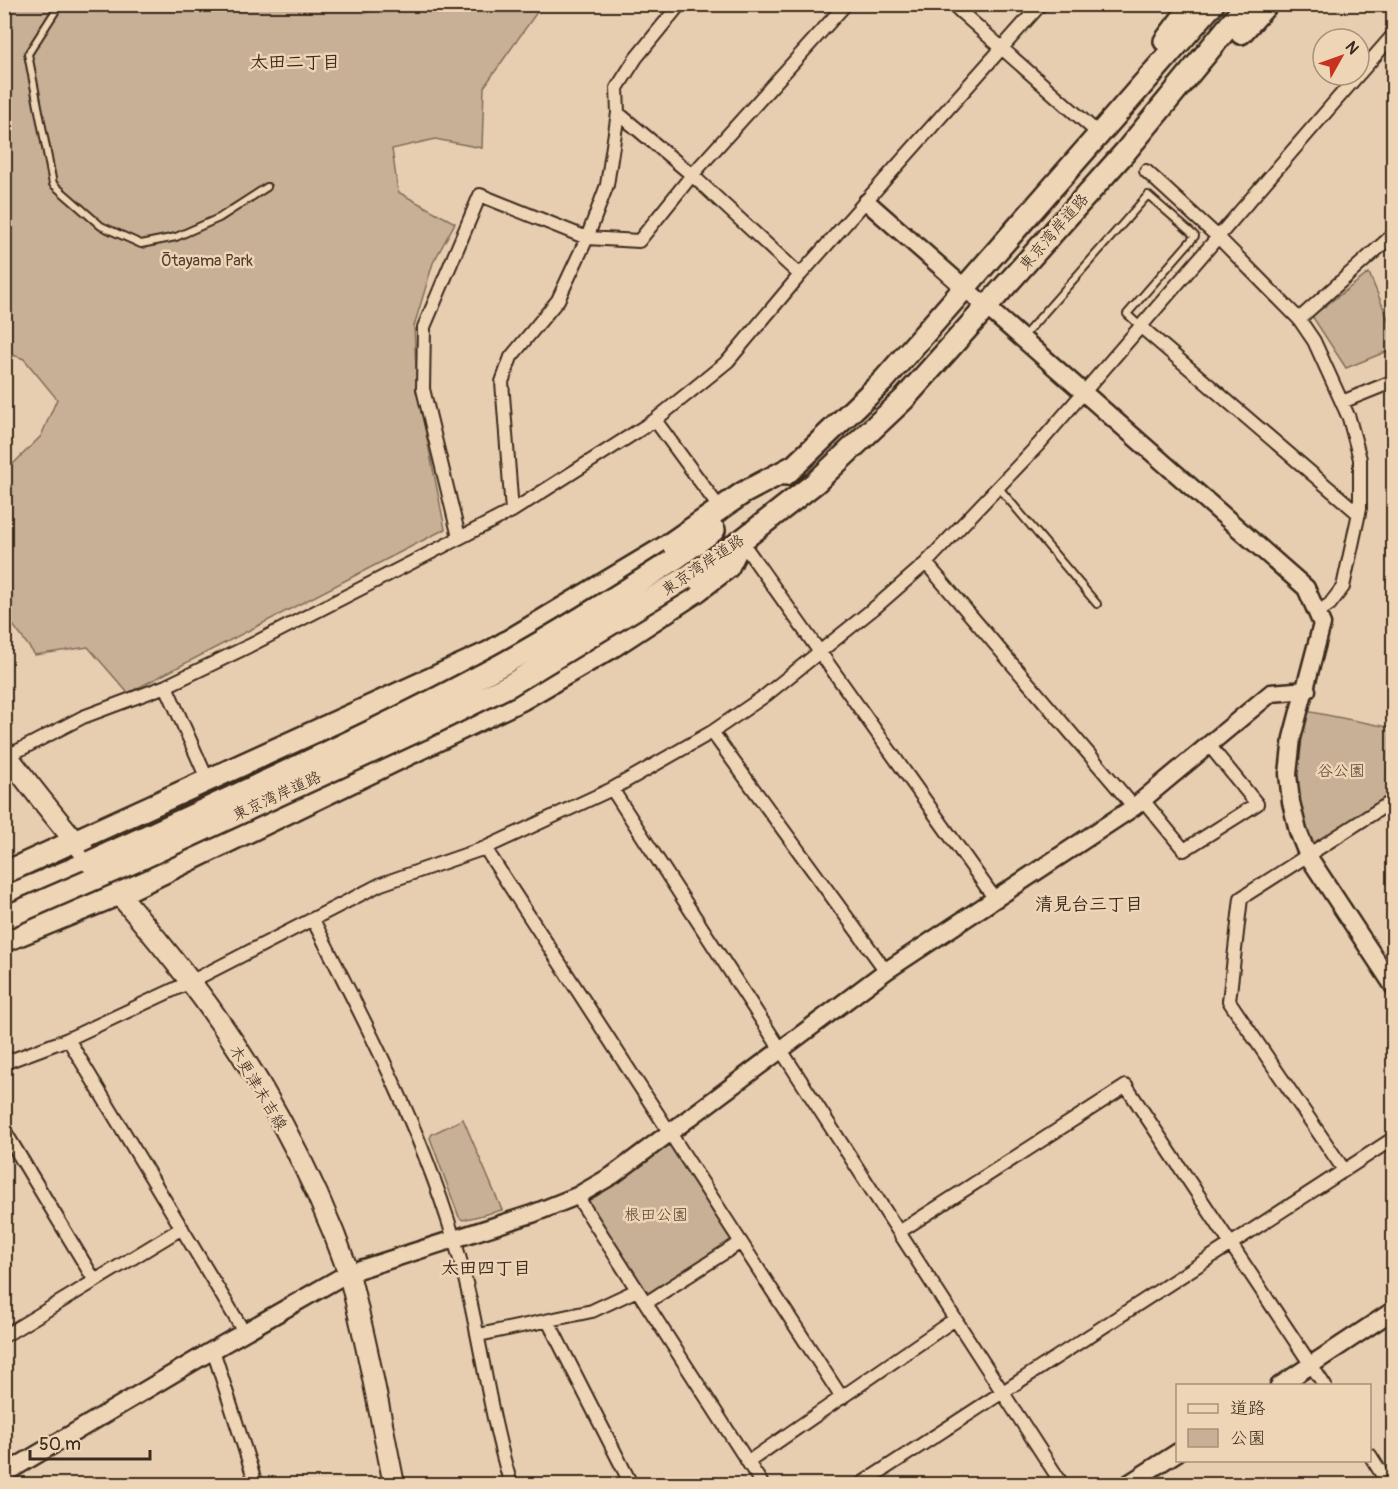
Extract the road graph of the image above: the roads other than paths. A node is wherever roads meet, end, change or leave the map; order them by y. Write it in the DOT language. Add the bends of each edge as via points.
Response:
graph roads {
  1 [pos="60,4"];
  2 [pos="680,4"];
  3 [pos="846,4"];
  4 [pos="952,4"];
  5 [pos="1041,4"];
  6 [pos="1193,4"];
  7 [pos="1213,4"];
  8 [pos="1247,4"];
  9 [pos="1267,4"];
  10 [pos="1394,34"];
  11 [pos="1003,50"];
  12 [pos="1371,60"];
  13 [pos="1347,87"];
  14 [pos="1122,110"];
  15 [pos="618,113"];
  16 [pos="1100,135"];
  17 [pos="1126,151"];
  18 [pos="1146,171"];
  19 [pos="692,175"];
  20 [pos="267,187"];
  21 [pos="867,202"];
  22 [pos="1394,234"];
  23 [pos="1218,237"];
  24 [pos="587,238"];
  25 [pos="800,275"];
  26 [pos="965,289"];
  27 [pos="987,307"];
  28 [pos="1299,319"];
  29 [pos="1140,326"];
  30 [pos="1021,338"];
  31 [pos="1394,381"];
  32 [pos="1083,392"];
  33 [pos="1342,402"];
  34 [pos="655,420"];
  35 [pos="796,465"];
  36 [pos="999,488"];
  37 [pos="721,510"];
  38 [pos="512,511"];
  39 [pos="1359,514"];
  40 [pos="459,537"];
  41 [pos="741,541"];
  42 [pos="926,563"];
  43 [pos="1097,604"];
  44 [pos="1317,613"];
  45 [pos="820,653"];
  46 [pos="166,686"];
  47 [pos="1307,690"];
  48 [pos="712,732"];
  49 [pos="1209,745"];
  50 [pos="6,755"];
  51 [pos="208,781"];
  52 [pos="612,789"];
  53 [pos="1394,800"];
  54 [pos="1138,803"];
  55 [pos="76,842"];
  56 [pos="485,848"];
  57 [pos="1308,856"];
  58 [pos="4,873"];
  59 [pos="119,894"];
  60 [pos="4,898"];
  61 [pos="995,899"];
  62 [pos="4,918"];
  63 [pos="313,920"];
  64 [pos="4,941"];
  65 [pos="886,971"];
  66 [pos="190,982"];
  67 [pos="1394,987"];
  68 [pos="68,1039"];
  69 [pos="780,1050"];
  70 [pos="4,1063"];
  71 [pos="4,1130"];
  72 [pos="670,1133"];
  73 [pos="1394,1138"];
  74 [pos="1344,1170"];
  75 [pos="577,1196"];
  76 [pos="182,1228"];
  77 [pos="899,1233"];
  78 [pos="454,1238"];
  79 [pos="741,1242"];
  80 [pos="1230,1244"];
  81 [pos="348,1273"];
  82 [pos="95,1281"];
  83 [pos="637,1290"];
  84 [pos="646,1303"];
  85 [pos="1394,1310"];
  86 [pos="955,1319"];
  87 [pos="548,1321"];
  88 [pos="244,1332"];
  89 [pos="479,1335"];
  90 [pos="4,1336"];
  91 [pos="213,1350"];
  92 [pos="1312,1364"];
  93 [pos="1282,1384"];
  94 [pos="1324,1384"];
  95 [pos="1002,1393"];
  96 [pos="842,1398"];
  97 [pos="1176,1453"];
  98 [pos="1371,1457"];
  99 [pos="748,1462"];
  100 [pos="4,1474"];
  101 [pos="256,1485"];
  102 [pos="394,1485"];
  103 [pos="512,1485"];
  104 [pos="631,1485"];
  105 [pos="762,1485"];
  106 [pos="861,1485"];
  107 [pos="1062,1485"];
  108 [pos="1128,1485"];
  109 [pos="1388,1485"];
  1 -- 20 [label="lane" via="28,54 53,184 102,226 141,244 176,237 219,218"];
  2 -- 15 [label="street" via="617,88"];
  3 -- 19 [label="street"];
  4 -- 11 [label="street"];
  5 -- 11 [label="street"];
  6 -- 14 [label="highway" via="1158,50"];
  7 -- 14 [label="highway, 東京湾岸道路"];
  8 -- 17 [label="highway, 東京湾岸道路"];
  9 -- 17 [label="highway" via="1199,82"];
  10 -- 12 [label="street"];
  11 -- 16 [label="street"];
  11 -- 21 [label="street"];
  13 -- 23 [label="street"];
  14 -- 16 [label="highway, 東京湾岸道路"];
  15 -- 19 [label="street"];
  15 -- 24 [label="street" via="607,185"];
  16 -- 26 [label="highway, 東京湾岸道路"];
  17 -- 27 [label="highway, 東京湾岸道路"];
  18 -- 23 [label="street"];
  19 -- 24 [label="street" via="639,241"];
  19 -- 25 [label="street"];
  21 -- 25 [label="street"];
  21 -- 26 [label="street"];
  22 -- 28 [label="street"];
  23 -- 28 [label="street"];
  23 -- 29 [label="street"];
  24 -- 38 [label="street" via="558,300 511,357 502,382"];
  24 -- 40 [label="street" via="480,195 424,327 423,389"];
  25 -- 34 [label="street" via="728,361"];
  26 -- 27 [label="street"];
  26 -- 35 [label="highway, 東京湾岸道路" via="884,380"];
  27 -- 30 [label="street"];
  27 -- 41 [label="highway, 東京湾岸道路" via="904,399 815,483"];
  28 -- 33 [label="street" via="1314,341"];
  29 -- 30 [label="lane" via="1126,314 1195,236 1148,195"];
  29 -- 32 [label="street"];
  29 -- 39 [label="street"];
  30 -- 32 [label="street"];
  31 -- 33 [label="street"];
  32 -- 36 [label="street"];
  32 -- 44 [label="street" via="1292,574 1306,588"];
  33 -- 39 [label="street" via="1360,459"];
  34 -- 37 [label="street"];
  34 -- 38 [label="street"];
  35 -- 37 [label="highway"];
  35 -- 60 [label="highway, 東京湾岸道路, bridge" via="672,561 586,616 451,690 326,753"];
  36 -- 42 [label="street"];
  36 -- 43 [label="lane"];
  37 -- 51 [label="highway" via="490,652"];
  38 -- 40 [label="street"];
  39 -- 44 [label="street" via="1343,587"];
  40 -- 46 [label="street"];
  41 -- 45 [label="street"];
  41 -- 59 [label="highway" via="728,567 697,591 522,699"];
  41 -- 62 [label="highway, 東京湾岸道路, bridge" via="510,685 141,859"];
  42 -- 45 [label="street"];
  42 -- 54 [label="street"];
  44 -- 47 [label="street" via="1322,624"];
  45 -- 48 [label="street"];
  45 -- 61 [label="street"];
  46 -- 50 [label="street" via="83,717"];
  46 -- 51 [label="street"];
  47 -- 49 [label="street" via="1271,693"];
  47 -- 57 [label="street" via="1292,738 1288,774 1298,831"];
  48 -- 52 [label="street"];
  48 -- 65 [label="street"];
  49 -- 54 [label="street"];
  49 -- 54 [label="street" via="1257,804 1184,850"];
  50 -- 55 [label="main road, 木更津末吉線"];
  51 -- 55 [label="highway"];
  52 -- 56 [label="street"];
  52 -- 69 [label="street"];
  53 -- 57 [label="street"];
  54 -- 61 [label="street"];
  55 -- 58 [label="highway"];
  55 -- 59 [label="main road, 木更津末吉線"];
  56 -- 63 [label="street" via="381,884"];
  56 -- 72 [label="street"];
  57 -- 67 [label="street"];
  57 -- 74 [label="street" via="1241,898 1229,1001"];
  59 -- 64 [label="highway"];
  59 -- 66 [label="main road, 木更津末吉線"];
  61 -- 65 [label="street"];
  63 -- 66 [label="street"];
  63 -- 78 [label="street" via="373,1036 410,1119"];
  65 -- 69 [label="street"];
  66 -- 68 [label="street"];
  66 -- 81 [label="main road, 木更津末吉線" via="274,1111 310,1182"];
  68 -- 70 [label="street"];
  68 -- 76 [label="street"];
  69 -- 72 [label="street"];
  69 -- 77 [label="street"];
  71 -- 82 [label="street"];
  72 -- 75 [label="street"];
  72 -- 79 [label="street"];
  73 -- 74 [label="street"];
  74 -- 80 [label="street"];
  75 -- 78 [label="street" via="532,1215"];
  75 -- 83 [label="street"];
  76 -- 82 [label="street"];
  76 -- 88 [label="street"];
  77 -- 80 [label="street" via="1126,1086"];
  77 -- 86 [label="street"];
  78 -- 81 [label="street"];
  78 -- 89 [label="street"];
  79 -- 84 [label="street"];
  79 -- 96 [label="street"];
  80 -- 92 [label="street"];
  80 -- 95 [label="street"];
  81 -- 88 [label="street"];
  81 -- 102 [label="main road, 木更津末吉線"];
  82 -- 90 [label="street"];
  83 -- 84 [label="street"];
  83 -- 87 [label="street" via="592,1311"];
  84 -- 99 [label="street"];
  85 -- 92 [label="street"];
  86 -- 95 [label="street"];
  86 -- 96 [label="street"];
  87 -- 89 [label="street"];
  87 -- 104 [label="street"];
  88 -- 91 [label="street"];
  89 -- 103 [label="street"];
  91 -- 100 [label="street"];
  91 -- 101 [label="street"];
  92 -- 93 [label="street"];
  92 -- 94 [label="street"];
  95 -- 106 [label="street"];
  95 -- 107 [label="street"];
  96 -- 99 [label="street"];
  97 -- 108 [label="street"];
  98 -- 109 [label="street"];
  99 -- 105 [label="street"];
}
